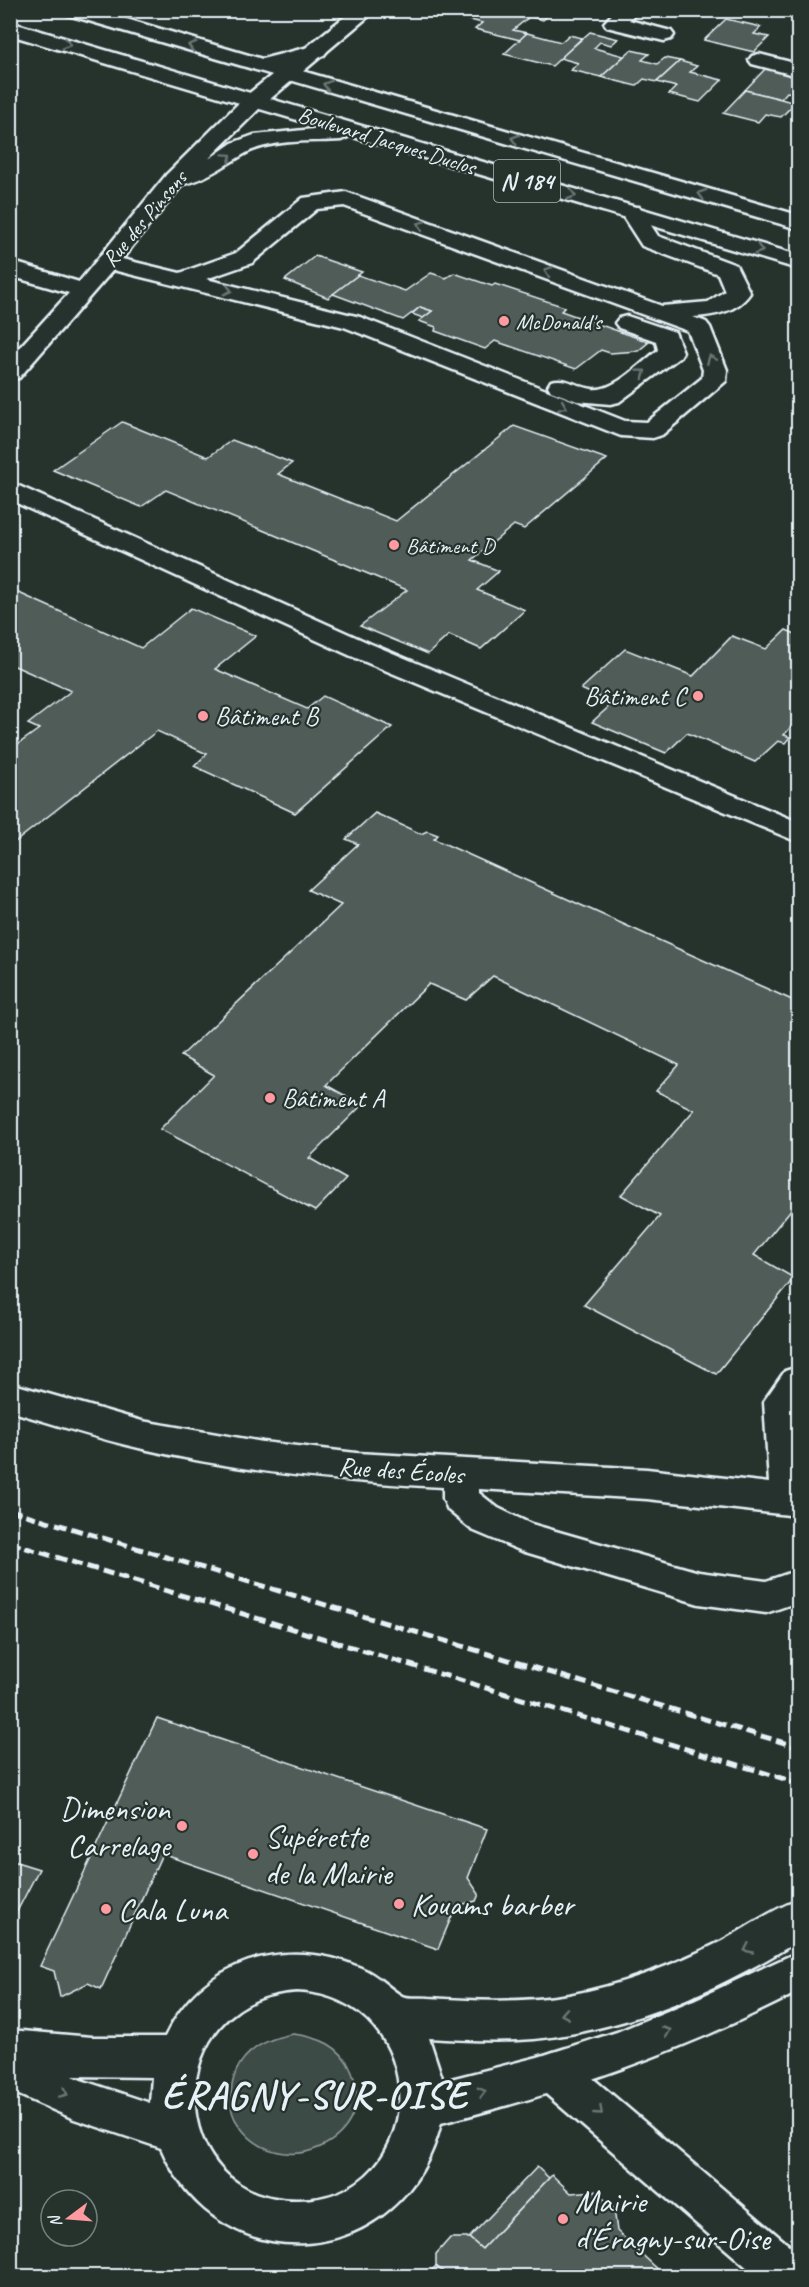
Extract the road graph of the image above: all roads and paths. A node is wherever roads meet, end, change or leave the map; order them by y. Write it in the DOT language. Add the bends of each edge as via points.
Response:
graph roads {
  1 [pos="72,10"];
  2 [pos="366,10"];
  3 [pos="629,10"];
  4 [pos="10,28"];
  5 [pos="664,35"];
  6 [pos="317,51"];
  7 [pos="759,60"];
  8 [pos="124,61"];
  9 [pos="262,66"];
  10 [pos="798,70"];
  11 [pos="289,74"];
  12 [pos="255,100"];
  13 [pos="415,110"];
  14 [pos="359,131"];
  15 [pos="175,179"];
  16 [pos="631,212"];
  17 [pos="798,222"];
  18 [pos="476,245"];
  19 [pos="244,258"];
  20 [pos="108,262"];
  21 [pos="798,262"];
  22 [pos="10,268"];
  23 [pos="185,279"];
  24 [pos="85,290"];
  25 [pos="271,301"];
  26 [pos="657,312"];
  27 [pos="352,322"];
  28 [pos="10,374"];
  29 [pos="18,493"];
  30 [pos="798,833"];
  31 [pos="798,1381"];
  32 [pos="10,1397"];
  33 [pos="461,1474"];
  34 [pos="793,1500"];
  35 [pos="798,1586"];
  36 [pos="798,1919"];
  37 [pos="798,1971"];
  38 [pos="397,2016"];
  39 [pos="10,2050"];
  40 [pos="176,2057"];
  41 [pos="10,2069"];
  42 [pos="554,2073"];
  43 [pos="425,2106"];
  44 [pos="172,2131"];
  45 [pos="791,2277"];
  9 -- 1 [label="main road, Boulevard Jacques Duclos / N 184, one-way"];
  2 -- 6 [label="main road, Rue des Pinsons"];
  3 -- 5 [label="main road" via="614,23"];
  4 -- 8 [label="main road, Boulevard Jacques Duclos / N 184, one-way"];
  6 -- 9 [label="main road"];
  6 -- 11 [label="main road, Rue des Pinsons"];
  7 -- 10 [label="main road"];
  8 -- 9 [label="main road, N 184" via="159,59 213,67"];
  8 -- 12 [label="main road, Boulevard Jacques Duclos / N 184"];
  9 -- 11 [label="main road, Boulevard Jacques Duclos / N 184"];
  11 -- 12 [label="main road, Rue des Pinsons"];
  13 -- 11 [label="main road, Boulevard Jacques Duclos / N 184, one-way"];
  12 -- 13 [label="main road, N 184" via="311,101 381,112"];
  12 -- 14 [label="main road, Boulevard Jacques Duclos / N 184"];
  12 -- 15 [label="main road, Rue des Pinsons"];
  17 -- 13 [label="main road, Boulevard Jacques Duclos / N 184, one-way"];
  15 -- 14 [label="main road, one-way" via="262,140"];
  14 -- 16 [label="main road, Boulevard Jacques Duclos / N 184, one-way"];
  15 -- 20 [label="main road, Rue des Pinsons"];
  16 -- 21 [label="main road, Boulevard Jacques Duclos / N 184, one-way"];
  16 -- 26 [label="main road" via="650,241 728,270 738,293 713,309"];
  18 -- 19 [label="main road, one-way" via="346,199 311,203"];
  26 -- 18 [label="main road, one-way"];
  27 -- 18 [label="main road, one-way" via="401,328 586,396 610,397 671,352 667,337 483,271"];
  19 -- 23 [label="main road"];
  19 -- 25 [label="main road"];
  20 -- 23 [label="main road"];
  20 -- 24 [label="main road, Rue des Pinsons"];
  22 -- 24 [label="main road"];
  23 -- 25 [label="main road, one-way"];
  24 -- 28 [label="main road, Rue des Pinsons"];
  25 -- 27 [label="main road"];
  27 -- 26 [label="main road, one-way" via="621,429 653,430 714,381 715,370 698,327"];
  29 -- 30 [label="main road" via="361,650"];
  31 -- 34 [label="main road" via="782,1401"];
  32 -- 33 [label="main road, Rue des Écoles" via="142,1435 263,1457 356,1468"];
  33 -- 34 [label="main road, Rue des Écoles" via="647,1484"];
  33 -- 35 [label="main road" via="461,1499 486,1519 522,1536 699,1588 766,1597"];
  36 -- 38 [label="main road, one-way" via="758,1945 685,1978 602,2008 535,2019"];
  42 -- 37 [label="main road, one-way" via="739,2001"];
  38 -- 40 [label="main road" via="368,1993 333,1978 295,1974 258,1981 223,1998 195,2024"];
  38 -- 43 [label="main road" via="414,2043 425,2074"];
  39 -- 40 [label="main road" via="92,2057"];
  40 -- 44 [label="main road" via="167,2094"];
  41 -- 44 [label="main road, one-way" via="74,2098"];
  43 -- 42 [label="main road, one-way"];
  42 -- 45 [label="main road, one-way"];
  43 -- 44 [label="main road" via="414,2148 387,2184 350,2209 306,2220 260,2216 220,2197 188,2167"];
}
